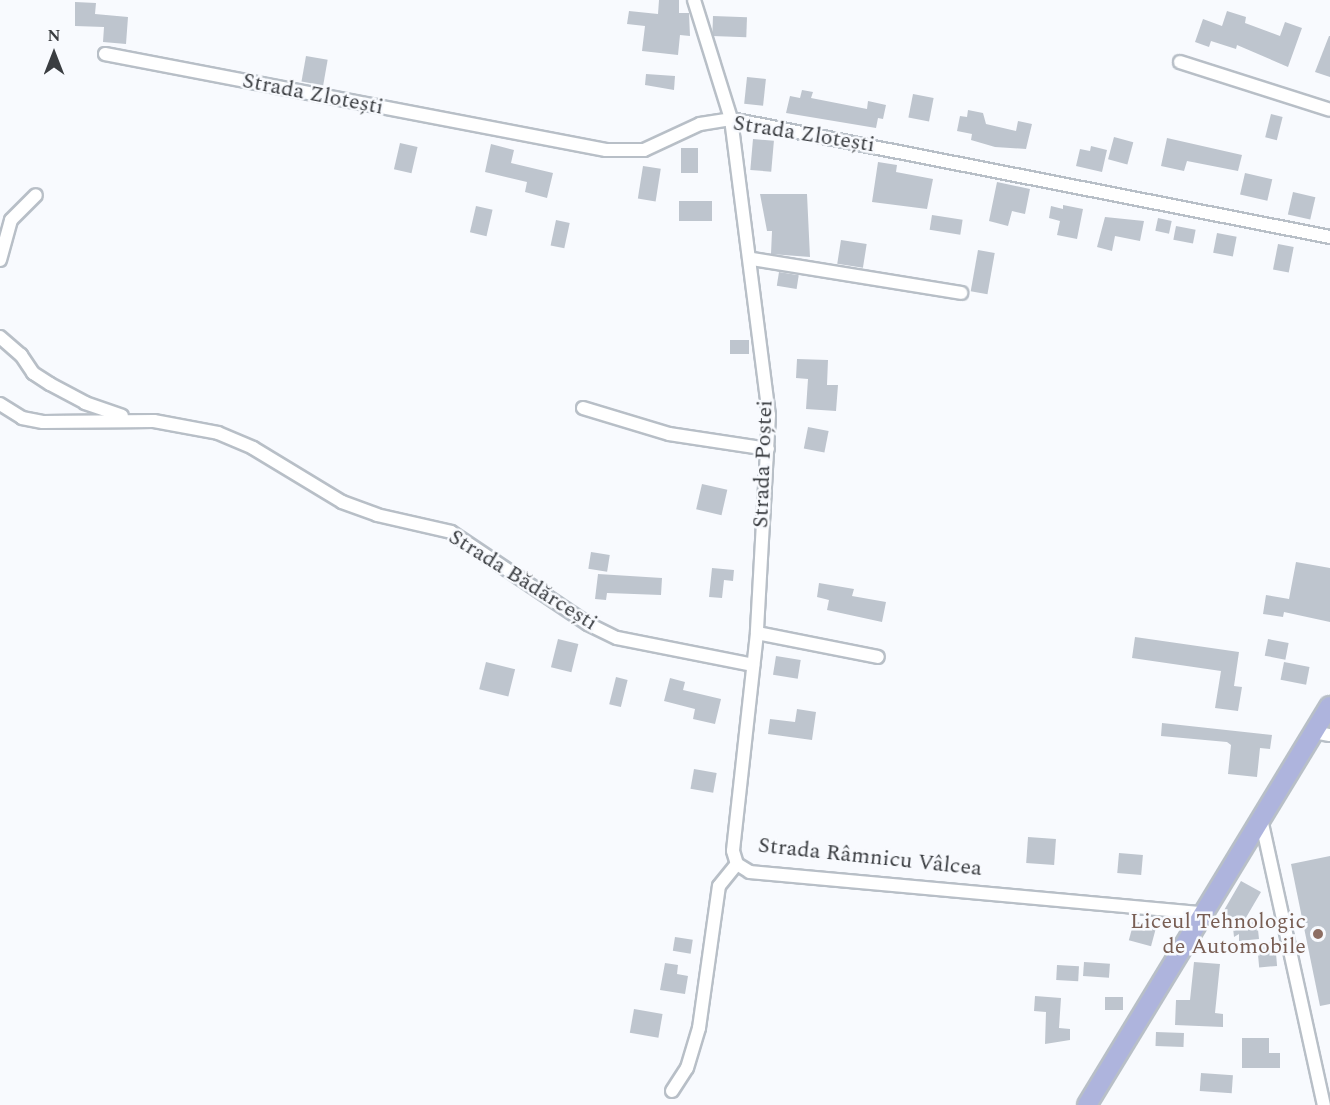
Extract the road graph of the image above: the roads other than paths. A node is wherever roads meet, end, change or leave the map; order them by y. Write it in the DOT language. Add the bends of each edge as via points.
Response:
graph roads {
  1 [pos="694,0"];
  2 [pos="105,54"];
  3 [pos="1180,62"];
  4 [pos="1330,110"];
  5 [pos="731,119"];
  6 [pos="36,195"];
  7 [pos="1330,237"];
  8 [pos="752,259"];
  9 [pos="0,260"];
  10 [pos="961,293"];
  11 [pos="0,338"];
  12 [pos="0,404"];
  13 [pos="583,408"];
  14 [pos="132,420"];
  15 [pos="768,449"];
  16 [pos="757,633"];
  17 [pos="878,657"];
  18 [pos="753,664"];
  19 [pos="1330,706"];
  20 [pos="1322,734"];
  21 [pos="1261,819"];
  22 [pos="737,864"];
  23 [pos="1204,913"];
  24 [pos="672,1091"];
  25 [pos="1087,1105"];
  26 [pos="1324,1105"];
  1 -- 5 [label="street, Strada Poștei"];
  2 -- 5 [label="street, Strada Zlotești" via="606,150 644,150 694,126"];
  3 -- 4 [label="street"];
  5 -- 7 [label="street, Strada Zlotești"];
  5 -- 8 [label="street, Strada Poștei"];
  6 -- 9 [label="street" via="11,220"];
  8 -- 10 [label="street"];
  8 -- 15 [label="street, Strada Poștei" via="769,416"];
  11 -- 14 [label="street, Strada Bădărcești" via="21,355 33,373 50,384 85,403"];
  12 -- 14 [label="street, Strada Bădărcești" via="22,418 43,423"];
  13 -- 15 [label="street" via="669,434"];
  14 -- 18 [label="street, Strada Bădărcești" via="219,433 253,448 342,502 377,515 451,532 588,624 617,638"];
  15 -- 16 [label="street, Strada Poștei"];
  16 -- 17 [label="street"];
  16 -- 18 [label="street, Strada Poștei"];
  18 -- 22 [label="street, Strada Poștei" via="732,851"];
  19 -- 20 [label="main road"];
  20 -- 21 [label="main road"];
  21 -- 23 [label="main road"];
  21 -- 26 [label="street"];
  22 -- 23 [label="street, Strada Râmnicu Vâlcea" via="750,872"];
  22 -- 24 [label="street, Strada Râmnicu Vâlcea" via="719,886 699,1028 687,1068"];
  23 -- 25 [label="main road"];
}
